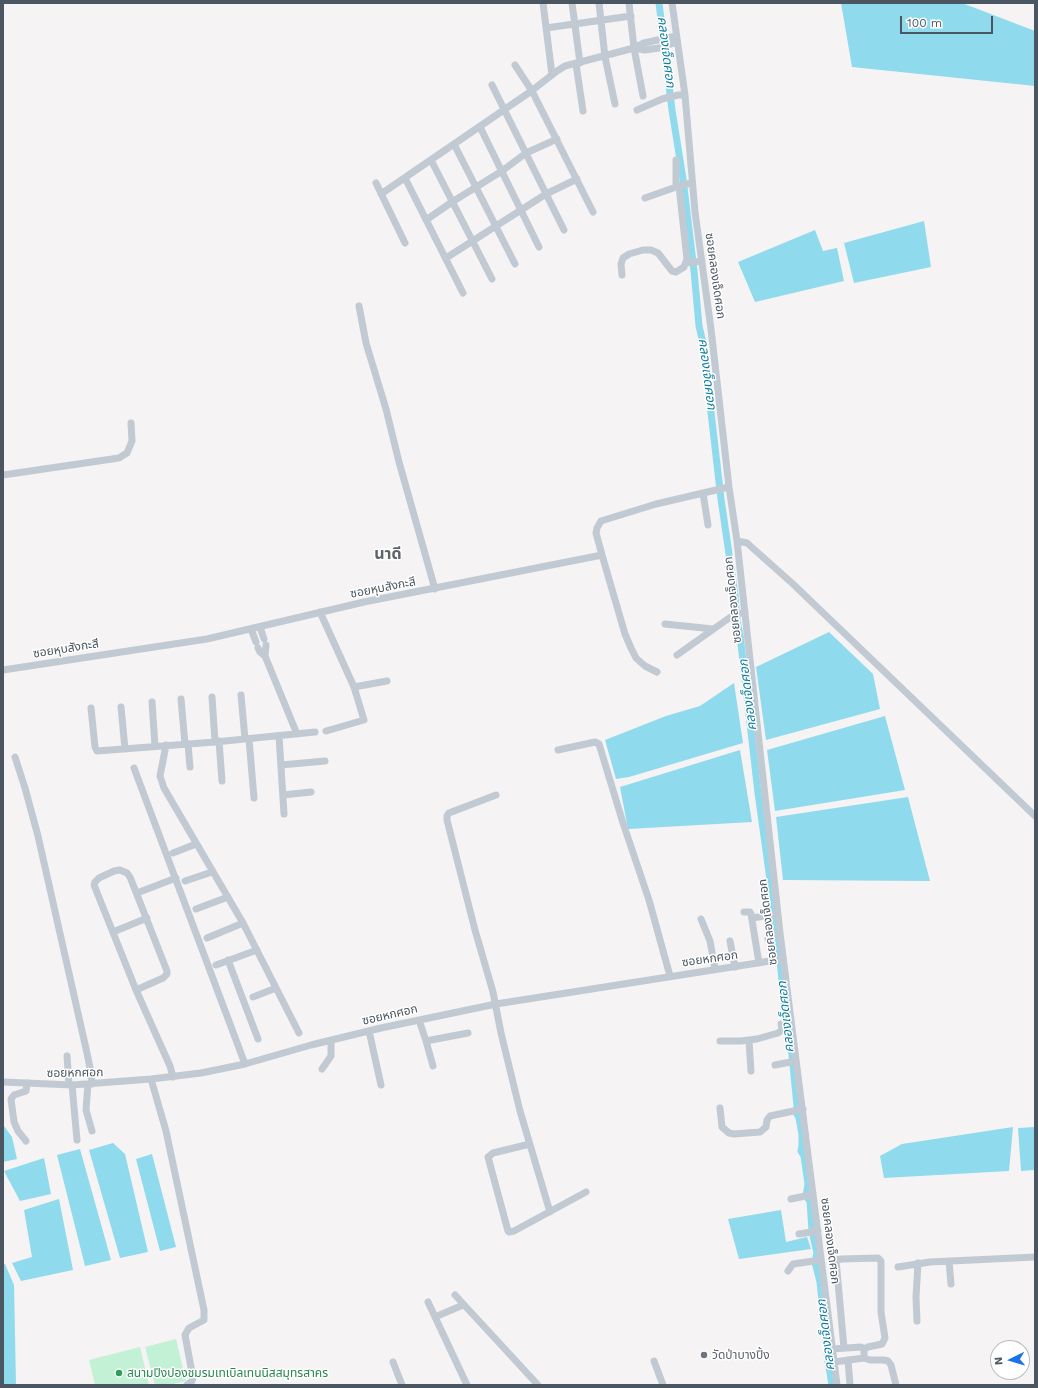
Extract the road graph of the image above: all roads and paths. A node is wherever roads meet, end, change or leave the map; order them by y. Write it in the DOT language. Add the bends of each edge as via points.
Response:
graph roads {
  1 [pos="543,3"];
  2 [pos="572,3"];
  3 [pos="599,3"];
  4 [pos="629,3"];
  5 [pos="672,3"];
  6 [pos="631,16"];
  7 [pos="601,20"];
  8 [pos="575,23"];
  9 [pos="546,28"];
  10 [pos="673,40"];
  11 [pos="634,48"];
  12 [pos="605,57"];
  13 [pos="578,63"];
  14 [pos="515,65"];
  15 [pos="552,75"];
  16 [pos="492,85"];
  17 [pos="532,91"];
  18 [pos="682,95"];
  19 [pos="643,96"];
  20 [pos="614,104"];
  21 [pos="504,110"];
  22 [pos="637,110"];
  23 [pos="583,111"];
  24 [pos="480,126"];
  25 [pos="557,139"];
  26 [pos="454,144"];
  27 [pos="526,153"];
  28 [pos="431,160"];
  29 [pos="676,160"];
  30 [pos="502,171"];
  31 [pos="405,178"];
  32 [pos="577,179"];
  33 [pos="376,183"];
  34 [pos="683,185"];
  35 [pos="476,187"];
  36 [pos="381,194"];
  37 [pos="546,194"];
  38 [pos="646,198"];
  39 [pos="452,202"];
  40 [pos="521,210"];
  41 [pos="593,212"];
  42 [pos="426,220"];
  43 [pos="496,226"];
  44 [pos="564,230"];
  45 [pos="472,242"];
  46 [pos="405,243"];
  47 [pos="539,247"];
  48 [pos="446,258"];
  49 [pos="701,261"];
  50 [pos="688,262"];
  51 [pos="515,264"];
  52 [pos="622,275"];
  53 [pos="492,279"];
  54 [pos="463,293"];
  55 [pos="358,306"];
  56 [pos="131,423"];
  57 [pos="3,475"];
  58 [pos="724,488"];
  59 [pos="703,493"];
  60 [pos="708,525"];
  61 [pos="738,541"];
  62 [pos="602,555"];
  63 [pos="434,584"];
  64 [pos="320,612"];
  65 [pos="740,613"];
  66 [pos="665,624"];
  67 [pos="260,627"];
  68 [pos="251,629"];
  69 [pos="713,629"];
  70 [pos="677,655"];
  71 [pos="265,656"];
  72 [pos="3,670"];
  73 [pos="657,672"];
  74 [pos="387,681"];
  75 [pos="354,687"];
  76 [pos="241,695"];
  77 [pos="212,697"];
  78 [pos="181,699"];
  79 [pos="152,702"];
  80 [pos="121,707"];
  81 [pos="91,708"];
  82 [pos="326,731"];
  83 [pos="315,732"];
  84 [pos="297,734"];
  85 [pos="279,736"];
  86 [pos="247,739"];
  87 [pos="217,741"];
  88 [pos="186,744"];
  89 [pos="166,745"];
  90 [pos="156,746"];
  91 [pos="125,749"];
  92 [pos="558,750"];
  93 [pos="15,758"];
  94 [pos="325,761"];
  95 [pos="281,765"];
  96 [pos="190,767"];
  97 [pos="134,768"];
  98 [pos="222,781"];
  99 [pos="311,792"];
  100 [pos="283,795"];
  101 [pos="496,795"];
  102 [pos="254,798"];
  103 [pos="284,814"];
  104 [pos="1035,816"];
  105 [pos="196,844"];
  106 [pos="173,853"];
  107 [pos="212,872"];
  108 [pos="176,878"];
  109 [pos="185,882"];
  110 [pos="137,893"];
  111 [pos="228,897"];
  112 [pos="196,910"];
  113 [pos="744,912"];
  114 [pos="774,915"];
  115 [pos="146,918"];
  116 [pos="752,918"];
  117 [pos="701,919"];
  118 [pos="243,923"];
  119 [pos="113,932"];
  120 [pos="206,938"];
  121 [pos="730,941"];
  122 [pos="257,950"];
  123 [pos="757,958"];
  124 [pos="784,959"];
  125 [pos="228,960"];
  126 [pos="734,961"];
  127 [pos="714,964"];
  128 [pos="216,965"];
  129 [pos="670,976"];
  130 [pos="276,988"];
  131 [pos="136,990"];
  132 [pos="253,997"];
  133 [pos="495,998"];
  134 [pos="419,1020"];
  135 [pos="788,1024"];
  136 [pos="369,1031"];
  137 [pos="299,1033"];
  138 [pos="468,1033"];
  139 [pos="258,1039"];
  140 [pos="331,1040"];
  141 [pos="426,1041"];
  142 [pos="720,1041"];
  143 [pos="749,1041"];
  144 [pos="67,1056"];
  145 [pos="243,1058"];
  146 [pos="796,1061"];
  147 [pos="774,1065"];
  148 [pos="433,1066"];
  149 [pos="322,1069"];
  150 [pos="751,1071"];
  151 [pos="171,1072"];
  152 [pos="151,1079"];
  153 [pos="90,1080"];
  154 [pos="3,1082"];
  155 [pos="27,1083"];
  156 [pos="70,1084"];
  157 [pos="381,1085"];
  158 [pos="720,1108"];
  159 [pos="801,1110"];
  160 [pos="92,1131"];
  161 [pos="77,1140"];
  162 [pos="26,1141"];
  163 [pos="530,1144"];
  164 [pos="586,1192"];
  165 [pos="811,1194"];
  166 [pos="791,1199"];
  167 [pos="550,1212"];
  168 [pos="814,1231"];
  169 [pos="799,1234"];
  170 [pos="1035,1257"];
  171 [pos="820,1260"];
  172 [pos="949,1261"];
  173 [pos="918,1263"];
  174 [pos="898,1267"];
  175 [pos="788,1271"];
  176 [pos="951,1284"];
  177 [pos="455,1295"];
  178 [pos="428,1302"];
  179 [pos="463,1305"];
  180 [pos="435,1317"];
  181 [pos="917,1322"];
  182 [pos="844,1348"];
  183 [pos="832,1349"];
  184 [pos="864,1349"];
  185 [pos="864,1358"];
  186 [pos="848,1360"];
  187 [pos="654,1361"];
  188 [pos="393,1362"];
  189 [pos="834,1362"];
  190 [pos="187,1385"];
  191 [pos="402,1385"];
  192 [pos="467,1385"];
  193 [pos="538,1385"];
  194 [pos="663,1385"];
  195 [pos="837,1385"];
  196 [pos="850,1385"];
  197 [pos="896,1385"];
  1 -- 9 [label="street"];
  2 -- 8 [label="street"];
  3 -- 7 [label="street"];
  4 -- 6 [label="street"];
  5 -- 10 [label="street, ซอยคลองเจ็ดศอก"];
  6 -- 7 [label="street"];
  6 -- 11 [label="street"];
  7 -- 8 [label="street"];
  7 -- 12 [label="street"];
  8 -- 9 [label="street"];
  8 -- 13 [label="street"];
  9 -- 15 [label="street"];
  10 -- 11 [label="street" via="658,40"];
  10 -- 11 [label="street" via="659,48"];
  10 -- 18 [label="street, ซอยคลองเจ็ดศอก"];
  11 -- 12 [label="street"];
  11 -- 19 [label="street"];
  12 -- 13 [label="street"];
  12 -- 20 [label="street"];
  13 -- 15 [label="street" via="565,66"];
  13 -- 23 [label="street"];
  14 -- 17 [label="street"];
  15 -- 17 [label="street"];
  16 -- 21 [label="street"];
  17 -- 21 [label="street"];
  17 -- 25 [label="street"];
  18 -- 22 [label="street" via="662,99"];
  18 -- 34 [label="street, ซอยคลองเจ็ดศอก"];
  21 -- 24 [label="street"];
  21 -- 27 [label="street"];
  24 -- 26 [label="street"];
  24 -- 30 [label="street"];
  25 -- 27 [label="street"];
  25 -- 32 [label="street"];
  26 -- 28 [label="street"];
  26 -- 35 [label="street"];
  27 -- 30 [label="street"];
  27 -- 37 [label="street"];
  28 -- 31 [label="street"];
  28 -- 39 [label="street"];
  29 -- 34 [label="street"];
  30 -- 35 [label="street"];
  30 -- 40 [label="street"];
  31 -- 36 [label="street"];
  31 -- 42 [label="street"];
  32 -- 37 [label="street"];
  32 -- 41 [label="street"];
  33 -- 36 [label="street"];
  34 -- 38 [label="street"];
  34 -- 49 [label="street, ซอยคลองเจ็ดศอก"];
  34 -- 50 [label="street"];
  35 -- 39 [label="street"];
  35 -- 43 [label="street"];
  36 -- 46 [label="street"];
  37 -- 40 [label="street"];
  37 -- 44 [label="street"];
  39 -- 42 [label="street"];
  39 -- 45 [label="street"];
  40 -- 43 [label="street"];
  40 -- 47 [label="street"];
  42 -- 48 [label="street"];
  43 -- 45 [label="street"];
  43 -- 51 [label="street"];
  45 -- 48 [label="street"];
  45 -- 53 [label="street"];
  48 -- 54 [label="street"];
  49 -- 50 [label="street"];
  49 -- 58 [label="street, ซอยคลองเจ็ดศอก" via="718,384"];
  50 -- 52 [label="street" via="676,272 672,271 658,253 643,250 623,258"];
  55 -- 63 [label="street" via="366,343"];
  56 -- 57 [label="street" via="132,441 127,453 120,458"];
  58 -- 59 [label="street"];
  58 -- 61 [label="street, ซอยคลองเจ็ดศอก"];
  59 -- 60 [label="street"];
  59 -- 62 [label="street" via="601,521 596,533"];
  61 -- 65 [label="street, ซอยคลองเจ็ดศอก"];
  61 -- 104 [label="street" via="747,543 793,584"];
  62 -- 63 [label="street, ซอยหุบสังกะสี"];
  62 -- 73 [label="street" via="631,648 636,658"];
  63 -- 64 [label="street, ซอยหุบสังกะสี"];
  64 -- 67 [label="street, ซอยหุบสังกะสี"];
  64 -- 75 [label="street"];
  65 -- 69 [label="street"];
  65 -- 114 [label="street, ซอยคลองเจ็ดศอก"];
  66 -- 69 [label="street"];
  67 -- 68 [label="street, ซอยหุบสังกะสี"];
  67 -- 71 [label="street" via="265,642"];
  68 -- 71 [label="street" via="260,652"];
  68 -- 72 [label="street, ซอยหุบสังกะสี" via="180,644"];
  69 -- 70 [label="street"];
  71 -- 84 [label="street"];
  74 -- 75 [label="street"];
  75 -- 82 [label="street" via="364,720"];
  76 -- 86 [label="street"];
  77 -- 87 [label="street"];
  78 -- 88 [label="street"];
  79 -- 90 [label="street"];
  80 -- 91 [label="street"];
  81 -- 91 [label="street" via="96,750"];
  83 -- 84 [label="street"];
  84 -- 85 [label="street"];
  85 -- 86 [label="street"];
  85 -- 95 [label="street"];
  86 -- 87 [label="street"];
  86 -- 102 [label="street"];
  87 -- 88 [label="street"];
  87 -- 98 [label="street"];
  88 -- 89 [label="street"];
  88 -- 96 [label="street"];
  89 -- 90 [label="street"];
  89 -- 105 [label="street" via="161,771 164,788"];
  90 -- 91 [label="street"];
  92 -- 129 [label="street" via="595,742 599,744 649,900"];
  93 -- 153 [label="street" via="38,836"];
  94 -- 95 [label="street"];
  95 -- 100 [label="street"];
  97 -- 108 [label="street"];
  99 -- 100 [label="street"];
  100 -- 103 [label="street"];
  101 -- 133 [label="street" via="454,810 447,816"];
  105 -- 106 [label="street"];
  105 -- 107 [label="street"];
  107 -- 109 [label="street"];
  107 -- 111 [label="street"];
  108 -- 110 [label="street"];
  108 -- 145 [label="street"];
  110 -- 115 [label="street"];
  110 -- 119 [label="street" via="130,877 123,871 114,871 96,879 94,885"];
  111 -- 112 [label="street"];
  111 -- 118 [label="street"];
  113 -- 116 [label="street" via="750,912"];
  114 -- 116 [label="street"];
  114 -- 124 [label="street, ซอยคลองเจ็ดศอก" via="775,935"];
  115 -- 119 [label="street"];
  115 -- 131 [label="street" via="167,971 163,978"];
  116 -- 123 [label="street"];
  117 -- 127 [label="street" via="710,941"];
  118 -- 120 [label="street"];
  118 -- 122 [label="street"];
  119 -- 131 [label="street"];
  121 -- 126 [label="street"];
  122 -- 125 [label="street"];
  122 -- 130 [label="street"];
  123 -- 124 [label="street, ซอยหกศอก"];
  123 -- 126 [label="street, ซอยหกศอก"];
  124 -- 135 [label="street, ซอยคลองเจ็ดศอก"];
  125 -- 128 [label="street"];
  125 -- 139 [label="street"];
  126 -- 127 [label="street, ซอยหกศอก"];
  127 -- 129 [label="street, ซอยหกศอก"];
  129 -- 133 [label="street, ซอยหกศอก"];
  130 -- 132 [label="street"];
  130 -- 137 [label="street"];
  131 -- 151 [label="street"];
  133 -- 134 [label="street, ซอยหกศอก"];
  133 -- 163 [label="street" via="501,1033"];
  134 -- 136 [label="street, ซอยหกศอก"];
  134 -- 141 [label="street"];
  135 -- 143 [label="street" via="781,1024 782,1030 778,1033"];
  135 -- 146 [label="street, ซอยคลองเจ็ดศอก"];
  136 -- 140 [label="street, ซอยหกศอก"];
  136 -- 157 [label="street"];
  138 -- 141 [label="street"];
  140 -- 145 [label="street, ซอยหกศอก"];
  140 -- 149 [label="street" via="331,1056"];
  141 -- 148 [label="street"];
  142 -- 143 [label="street"];
  143 -- 150 [label="street"];
  144 -- 156 [label="street"];
  145 -- 151 [label="street, ซอยหกศอก" via="201,1073"];
  146 -- 147 [label="street"];
  146 -- 159 [label="street, ซอยคลองเจ็ดศอก"];
  151 -- 152 [label="street, ซอยหกศอก"];
  152 -- 153 [label="street, ซอยหกศอก"];
  152 -- 190 [label="street" via="166,1131 204,1310 204,1320 189,1328 185,1335 193,1378"];
  153 -- 156 [label="street, ซอยหกศอก"];
  153 -- 160 [label="street" via="86,1110"];
  154 -- 155 [label="street, ซอยหกศอก"];
  155 -- 156 [label="street, ซอยหกศอก"];
  155 -- 162 [label="street" via="26,1091 14,1095 11,1099 14,1122"];
  156 -- 161 [label="street"];
  158 -- 159 [label="street" via="722,1127 734,1134 760,1132 766,1127 770,1116"];
  159 -- 165 [label="street, ซอยคลองเจ็ดศอก"];
  163 -- 167 [label="street"];
  163 -- 167 [label="street" via="493,1153 488,1157 506,1229 509,1232 514,1231"];
  164 -- 167 [label="street"];
  165 -- 166 [label="street"];
  165 -- 168 [label="street, ซอยคลองเจ็ดศอก"];
  168 -- 169 [label="street"];
  168 -- 171 [label="street, ซอยคลองเจ็ดศอก"];
  170 -- 172 [label="street"];
  171 -- 175 [label="street" via="793,1264"];
  171 -- 183 [label="street, ซอยคลองเจ็ดศอก"];
  172 -- 173 [label="street"];
  172 -- 176 [label="street"];
  173 -- 174 [label="street"];
  173 -- 181 [label="street"];
  177 -- 179 [label="street"];
  178 -- 180 [label="street"];
  179 -- 180 [label="street"];
  179 -- 193 [label="street"];
  180 -- 192 [label="street"];
  182 -- 183 [label="street"];
  182 -- 184 [label="street"];
  182 -- 184 [label="street" via="836,1260 878,1258 881,1261 884,1341 882,1344"];
  183 -- 189 [label="street, ซอยคลองเจ็ดศอก"];
  184 -- 185 [label="street"];
  185 -- 186 [label="street"];
  185 -- 197 [label="street" via="888,1361"];
  186 -- 189 [label="street"];
  186 -- 196 [label="street"];
  187 -- 194 [label="street"];
  188 -- 191 [label="street"];
  189 -- 195 [label="street, ซอยคลองเจ็ดศอก"];
}
